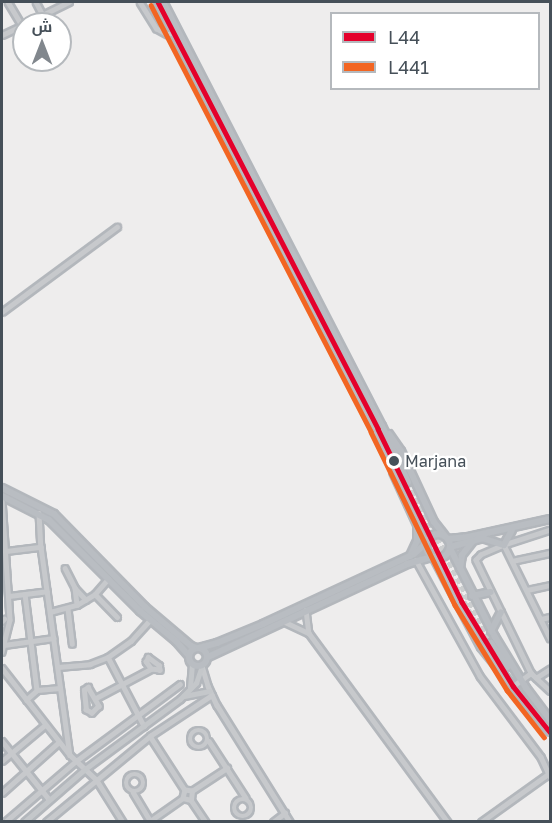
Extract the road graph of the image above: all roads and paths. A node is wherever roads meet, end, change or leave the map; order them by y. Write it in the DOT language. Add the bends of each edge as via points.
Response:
graph roads {
  1 [pos="67,2"];
  2 [pos="140,2"];
  3 [pos="158,2"];
  4 [pos="163,2"];
  5 [pos="49,12"];
  6 [pos="175,34"];
  7 [pos="117,227"];
  8 [pos="2,312"];
  9 [pos="380,428"];
  10 [pos="406,483"];
  11 [pos="2,488"];
  12 [pos="2,497"];
  13 [pos="12,500"];
  14 [pos="39,513"];
  15 [pos="4,514"];
  16 [pos="550,520"];
  17 [pos="417,525"];
  18 [pos="512,530"];
  19 [pos="550,530"];
  20 [pos="446,537"];
  21 [pos="482,538"];
  22 [pos="473,541"];
  23 [pos="425,543"];
  24 [pos="504,545"];
  25 [pos="41,547"];
  26 [pos="450,548"];
  27 [pos="6,550"];
  28 [pos="550,554"];
  29 [pos="433,557"];
  30 [pos="413,558"];
  31 [pos="512,561"];
  32 [pos="65,568"];
  33 [pos="460,571"];
  34 [pos="108,579"];
  35 [pos="550,585"];
  36 [pos="2,588"];
  37 [pos="9,588"];
  38 [pos="75,588"];
  39 [pos="527,590"];
  40 [pos="47,591"];
  41 [pos="491,592"];
  42 [pos="25,594"];
  43 [pos="95,594"];
  44 [pos="9,596"];
  45 [pos="472,596"];
  46 [pos="86,600"];
  47 [pos="76,605"];
  48 [pos="68,609"];
  49 [pos="306,610"];
  50 [pos="50,612"];
  51 [pos="501,612"];
  52 [pos="117,617"];
  53 [pos="550,617"];
  54 [pos="541,619"];
  55 [pos="4,620"];
  56 [pos="150,620"];
  57 [pos="282,621"];
  58 [pos="491,631"];
  59 [pos="309,633"];
  60 [pos="54,638"];
  61 [pos="550,638"];
  62 [pos="30,641"];
  63 [pos="4,642"];
  64 [pos="72,644"];
  65 [pos="198,648"];
  66 [pos="145,651"];
  67 [pos="2,652"];
  68 [pos="189,656"];
  69 [pos="108,657"];
  70 [pos="208,657"];
  71 [pos="147,658"];
  72 [pos="192,664"];
  73 [pos="202,666"];
  74 [pos="58,667"];
  75 [pos="2,669"];
  76 [pos="151,669"];
  77 [pos="550,669"];
  78 [pos="531,673"];
  79 [pos="536,678"];
  80 [pos="521,680"];
  81 [pos="180,684"];
  82 [pos="121,685"];
  83 [pos="513,686"];
  84 [pos="60,688"];
  85 [pos="189,688"];
  86 [pos="37,690"];
  87 [pos="550,691"];
  88 [pos="211,693"];
  89 [pos="184,696"];
  90 [pos="96,698"];
  91 [pos="26,700"];
  92 [pos="137,714"];
  93 [pos="550,720"];
  94 [pos="45,725"];
  95 [pos="144,726"];
  96 [pos="550,732"];
  97 [pos="150,736"];
  98 [pos="2,741"];
  99 [pos="208,741"];
  100 [pos="58,742"];
  101 [pos="11,753"];
  102 [pos="70,755"];
  103 [pos="2,760"];
  104 [pos="76,761"];
  105 [pos="227,768"];
  106 [pos="84,769"];
  107 [pos="26,771"];
  108 [pos="549,775"];
  109 [pos="96,779"];
  110 [pos="41,790"];
  111 [pos="184,790"];
  112 [pos="192,791"];
  113 [pos="133,792"];
  114 [pos="2,793"];
  115 [pos="183,798"];
  116 [pos="246,798"];
  117 [pos="49,800"];
  118 [pos="191,800"];
  119 [pos="285,813"];
  120 [pos="29,820"];
  121 [pos="449,820"];
  122 [pos="151,821"];
  123 [pos="482,821"];
  124 [pos="5,822"];
  125 [pos="46,822"];
  126 [pos="123,822"];
  127 [pos="206,822"];
  128 [pos="273,822"];
  129 [pos="291,822"];
  1 -- 5 [label="street"];
  2 -- 6 [label="street" via="156,28"];
  3 -- 6 [label="highway"];
  4 -- 9 [label="highway"];
  6 -- 9 [label="highway"];
  7 -- 8 [label="street"];
  9 -- 10 [label="highway"];
  9 -- 17 [label="highway"];
  9 -- 20 [label="highway" via="401,452 434,522"];
  11 -- 65 [label="highway" via="54,514 145,607"];
  12 -- 13 [label="highway"];
  12 -- 15 [label="street"];
  13 -- 14 [label="highway"];
  13 -- 15 [label="street"];
  14 -- 25 [label="street"];
  14 -- 34 [label="highway"];
  15 -- 27 [label="street"];
  16 -- 18 [label="highway"];
  16 -- 20 [label="highway" via="468,537"];
  17 -- 23 [label="highway"];
  17 -- 30 [label="highway"];
  18 -- 21 [label="highway"];
  18 -- 24 [label="highway"];
  19 -- 24 [label="street"];
  20 -- 23 [label="highway" via="432,535"];
  20 -- 26 [label="highway"];
  21 -- 22 [label="highway"];
  21 -- 24 [label="highway"];
  22 -- 26 [label="highway"];
  22 -- 33 [label="highway" via="462,555"];
  23 -- 29 [label="highway" via="427,553"];
  23 -- 30 [label="highway"];
  24 -- 31 [label="street"];
  24 -- 41 [label="street" via="476,560"];
  25 -- 27 [label="street"];
  25 -- 40 [label="street"];
  26 -- 29 [label="highway" via="444,557"];
  26 -- 33 [label="highway"];
  27 -- 37 [label="street"];
  28 -- 31 [label="street"];
  29 -- 30 [label="highway"];
  29 -- 83 [label="highway" via="477,640"];
  30 -- 49 [label="highway"];
  30 -- 65 [label="highway" via="240,634"];
  30 -- 108 [label="street" via="474,667 541,757"];
  31 -- 39 [label="street"];
  32 -- 38 [label="street"];
  33 -- 45 [label="highway"];
  34 -- 43 [label="street"];
  34 -- 56 [label="highway"];
  35 -- 39 [label="street"];
  36 -- 37 [label="street"];
  37 -- 44 [label="street"];
  38 -- 46 [label="street"];
  38 -- 47 [label="street"];
  39 -- 54 [label="street"];
  40 -- 42 [label="street"];
  40 -- 50 [label="street"];
  41 -- 45 [label="highway"];
  41 -- 51 [label="street"];
  42 -- 44 [label="street"];
  42 -- 62 [label="street"];
  43 -- 46 [label="street"];
  43 -- 52 [label="street"];
  44 -- 55 [label="street"];
  45 -- 58 [label="highway"];
  46 -- 47 [label="street"];
  47 -- 48 [label="street"];
  48 -- 50 [label="street"];
  48 -- 64 [label="street"];
  49 -- 57 [label="highway"];
  49 -- 59 [label="street"];
  50 -- 60 [label="street"];
  51 -- 58 [label="highway"];
  51 -- 78 [label="street"];
  53 -- 54 [label="street"];
  54 -- 61 [label="street"];
  55 -- 63 [label="street"];
  56 -- 68 [label="highway"];
  56 -- 69 [label="street" via="131,641"];
  57 -- 59 [label="street"];
  57 -- 70 [label="highway"];
  58 -- 80 [label="highway"];
  59 -- 121 [label="street"];
  60 -- 62 [label="street"];
  60 -- 74 [label="street"];
  62 -- 63 [label="street"];
  62 -- 86 [label="street"];
  63 -- 67 [label="street"];
  65 -- 68 [label="highway"];
  65 -- 70 [label="highway" via="205,650"];
  66 -- 71 [label="street"];
  68 -- 72 [label="highway"];
  69 -- 74 [label="street" via="90,664"];
  69 -- 82 [label="street"];
  70 -- 73 [label="highway"];
  71 -- 76 [label="street"];
  71 -- 76 [label="street" via="160,666 159,671"];
  72 -- 73 [label="highway"];
  72 -- 85 [label="main road"];
  73 -- 85 [label="main road" via="198,679"];
  73 -- 88 [label="street"];
  74 -- 84 [label="street"];
  75 -- 91 [label="street"];
  76 -- 82 [label="street"];
  77 -- 79 [label="street"];
  78 -- 79 [label="street"];
  78 -- 80 [label="street"];
  79 -- 87 [label="street"];
  80 -- 83 [label="street"];
  80 -- 83 [label="highway" via="489,644"];
  80 -- 93 [label="highway"];
  81 -- 92 [label="street"];
  82 -- 90 [label="street"];
  82 -- 92 [label="street"];
  83 -- 96 [label="highway"];
  84 -- 86 [label="street"];
  84 -- 102 [label="street"];
  85 -- 89 [label="main road"];
  86 -- 91 [label="street"];
  88 -- 89 [label="main road"];
  88 -- 97 [label="street"];
  88 -- 119 [label="street"];
  89 -- 95 [label="main road"];
  90 -- 90 [label="street" via="91,688 85,688 88,713 99,708"];
  91 -- 94 [label="street"];
  92 -- 95 [label="street"];
  92 -- 104 [label="street"];
  94 -- 100 [label="street"];
  94 -- 101 [label="street"];
  95 -- 106 [label="main road"];
  97 -- 109 [label="street"];
  97 -- 111 [label="street"];
  98 -- 101 [label="street"];
  99 -- 105 [label="street"];
  100 -- 102 [label="street"];
  100 -- 107 [label="street"];
  101 -- 103 [label="street"];
  101 -- 107 [label="street"];
  102 -- 104 [label="street"];
  104 -- 106 [label="street"];
  104 -- 110 [label="street"];
  105 -- 112 [label="street"];
  105 -- 116 [label="street"];
  106 -- 109 [label="street"];
  106 -- 117 [label="main road"];
  107 -- 110 [label="street"];
  107 -- 114 [label="street"];
  108 -- 123 [label="street"];
  109 -- 125 [label="street"];
  109 -- 126 [label="street"];
  110 -- 117 [label="street"];
  110 -- 124 [label="street"];
  111 -- 112 [label="street"];
  111 -- 115 [label="street"];
  112 -- 118 [label="street"];
  113 -- 122 [label="street"];
  115 -- 118 [label="street"];
  115 -- 122 [label="street"];
  116 -- 116 [label="street" via="234,806 240,816 252,811"];
  117 -- 120 [label="main road"];
  118 -- 127 [label="street"];
  119 -- 128 [label="street"];
  119 -- 129 [label="street"];
}
